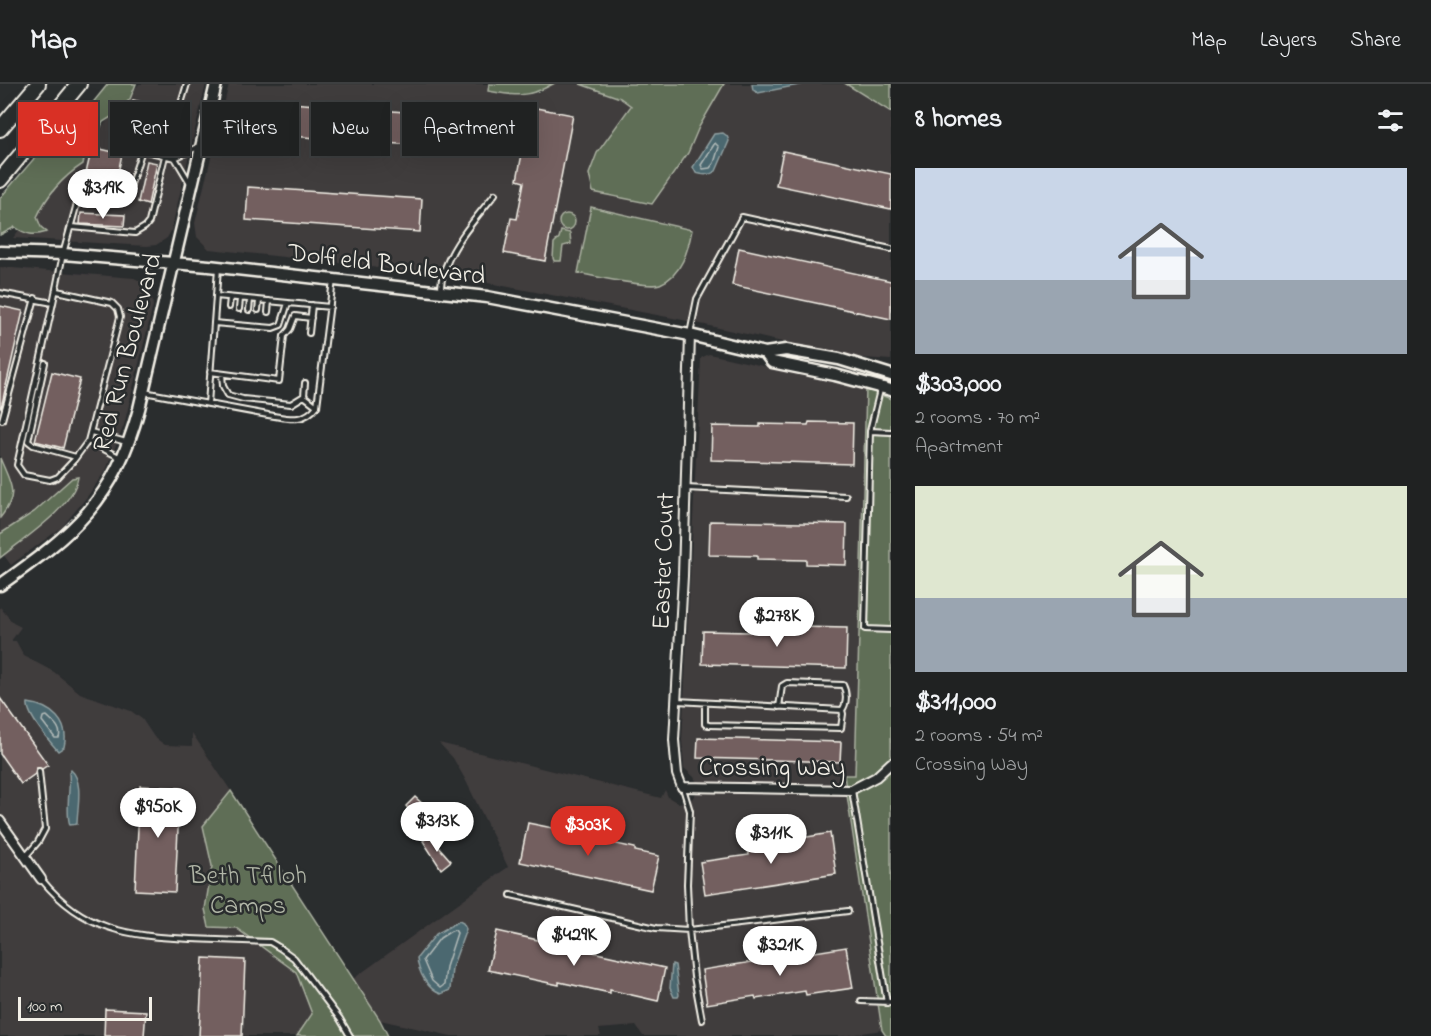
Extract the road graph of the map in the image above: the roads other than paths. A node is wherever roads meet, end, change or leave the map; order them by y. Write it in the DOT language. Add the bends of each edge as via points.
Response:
graph roads {
  1 [pos="38,84"];
  2 [pos="79,84"];
  3 [pos="187,84"];
  4 [pos="214,85"];
  5 [pos="182,102"];
  6 [pos="0,129"];
  7 [pos="201,145"];
  8 [pos="140,156"];
  9 [pos="165,156"];
  10 [pos="175,158"];
  11 [pos="0,180"];
  12 [pos="192,185"];
  13 [pos="495,194"];
  14 [pos="72,227"];
  15 [pos="891,249"];
  16 [pos="0,252"];
  17 [pos="63,254"];
  18 [pos="174,264"];
  19 [pos="218,267"];
  20 [pos="333,279"];
  21 [pos="57,291"];
  22 [pos="0,292"];
  23 [pos="440,292"];
  24 [pos="216,296"];
  25 [pos="35,298"];
  26 [pos="230,298"];
  27 [pos="240,299"];
  28 [pos="250,300"];
  29 [pos="259,300"];
  30 [pos="269,301"];
  31 [pos="53,303"];
  32 [pos="288,303"];
  33 [pos="312,305"];
  34 [pos="330,307"];
  35 [pos="229,308"];
  36 [pos="239,309"];
  37 [pos="249,310"];
  38 [pos="258,310"];
  39 [pos="268,312"];
  40 [pos="228,318"];
  41 [pos="311,318"];
  42 [pos="238,319"];
  43 [pos="248,320"];
  44 [pos="257,320"];
  45 [pos="267,321"];
  46 [pos="214,323"];
  47 [pos="228,324"];
  48 [pos="238,325"];
  49 [pos="248,326"];
  50 [pos="256,327"];
  51 [pos="266,327"];
  52 [pos="309,333"];
  53 [pos="690,335"];
  54 [pos="765,353"];
  55 [pos="45,363"];
  56 [pos="210,372"];
  57 [pos="222,374"];
  58 [pos="891,375"];
  59 [pos="305,383"];
  60 [pos="886,389"];
  61 [pos="143,391"];
  62 [pos="304,396"];
  63 [pos="208,404"];
  64 [pos="317,406"];
  65 [pos="0,408"];
  66 [pos="6,410"];
  67 [pos="2,420"];
  68 [pos="92,432"];
  69 [pos="870,432"];
  70 [pos="891,432"];
  71 [pos="88,441"];
  72 [pos="129,443"];
  73 [pos="77,457"];
  74 [pos="123,459"];
  75 [pos="686,488"];
  76 [pos="846,496"];
  77 [pos="0,585"];
  78 [pos="891,630"];
  79 [pos="676,701"];
  80 [pos="705,703"];
  81 [pos="779,707"];
  82 [pos="842,710"];
  83 [pos="891,763"];
  84 [pos="39,771"];
  85 [pos="682,787"];
  86 [pos="851,790"];
  87 [pos="0,820"];
  88 [pos="25,857"];
  89 [pos="41,879"];
  90 [pos="510,895"];
  91 [pos="848,911"];
  92 [pos="689,930"];
  93 [pos="861,1001"];
  94 [pos="889,1002"];
  95 [pos="702,1020"];
  96 [pos="350,1036"];
  1 -- 6 [label="highway"];
  2 -- 11 [label="highway"];
  3 -- 5 [label="lane"];
  4 -- 7 [label="main road, Red Run Boulevard"];
  7 -- 10 [label="lane"];
  7 -- 12 [label="main road, Red Run Boulevard"];
  8 -- 14 [label="lane" via="128,193 107,204 79,196"];
  9 -- 10 [label="lane"];
  9 -- 14 [label="lane" via="145,227 135,233"];
  10 -- 12 [label="lane"];
  12 -- 18 [label="main road, Red Run Boulevard"];
  13 -- 23 [label="lane" via="449,258"];
  14 -- 17 [label="lane"];
  15 -- 53 [label="lane" via="742,217 697,299"];
  16 -- 17 [label="main road, Dolfield Boulevard"];
  17 -- 18 [label="main road, Dolfield Boulevard"];
  17 -- 21 [label="lane"];
  18 -- 19 [label="main road, Dolfield Boulevard"];
  18 -- 61 [label="main road, Red Run Boulevard"];
  19 -- 20 [label="main road, Dolfield Boulevard"];
  19 -- 24 [label="lane"];
  20 -- 23 [label="main road, Dolfield Boulevard"];
  20 -- 34 [label="lane"];
  21 -- 31 [label="lane"];
  21 -- 68 [label="lane" via="112,303 120,312"];
  22 -- 25 [label="lane"];
  23 -- 53 [label="main road, Dolfield Boulevard" via="488,297"];
  24 -- 26 [label="lane"];
  24 -- 46 [label="lane"];
  25 -- 31 [label="lane"];
  25 -- 66 [label="lane"];
  26 -- 27 [label="lane"];
  26 -- 35 [label="lane"];
  27 -- 28 [label="lane"];
  27 -- 36 [label="lane"];
  28 -- 29 [label="lane"];
  28 -- 37 [label="lane"];
  29 -- 30 [label="lane"];
  29 -- 38 [label="lane"];
  30 -- 32 [label="lane"];
  30 -- 39 [label="lane"];
  31 -- 73 [label="lane" via="17,465 24,475 54,479"];
  32 -- 33 [label="lane"];
  32 -- 51 [label="lane" via="281,325"];
  33 -- 34 [label="lane"];
  33 -- 41 [label="lane"];
  34 -- 64 [label="lane"];
  40 -- 47 [label="lane"];
  41 -- 52 [label="lane"];
  41 -- 57 [label="lane" via="295,316 284,336 279,381"];
  42 -- 48 [label="lane"];
  43 -- 49 [label="lane"];
  44 -- 50 [label="lane"];
  45 -- 51 [label="lane"];
  46 -- 47 [label="lane"];
  46 -- 56 [label="lane"];
  47 -- 48 [label="lane"];
  48 -- 49 [label="lane"];
  49 -- 50 [label="lane"];
  50 -- 51 [label="lane"];
  53 -- 54 [label="main road, Dolfield Boulevard"];
  53 -- 75 [label="street, Easter Court"];
  54 -- 58 [label="main road, Dolfield Boulevard" via="796,351"];
  54 -- 60 [label="main road, Dolfield Boulevard" via="772,362"];
  55 -- 73 [label="lane" via="28,441"];
  56 -- 57 [label="lane"];
  56 -- 63 [label="lane"];
  57 -- 62 [label="lane" via="228,395 291,404"];
  59 -- 62 [label="lane"];
  60 -- 69 [label="lane"];
  61 -- 63 [label="lane"];
  61 -- 72 [label="main road, Red Run Boulevard"];
  62 -- 64 [label="lane"];
  63 -- 64 [label="lane" via="288,418 303,418"];
  65 -- 66 [label="lane"];
  66 -- 67 [label="lane"];
  68 -- 71 [label="lane"];
  68 -- 72 [label="lane"];
  69 -- 70 [label="lane"];
  69 -- 78 [label="lane" via="865,628"];
  71 -- 73 [label="lane"];
  71 -- 74 [label="lane"];
  72 -- 74 [label="main road, Red Run Boulevard"];
  74 -- 77 [label="main road, Red Run Boulevard" via="108,487 80,523"];
  75 -- 76 [label="lane"];
  75 -- 79 [label="street, Easter Court"];
  79 -- 80 [label="lane"];
  79 -- 85 [label="street, Easter Court" via="675,766"];
  80 -- 81 [label="lane"];
  80 -- 82 [label="lane" via="705,724 709,725 841,728"];
  81 -- 82 [label="lane"];
  81 -- 82 [label="lane" via="782,686 788,683 843,685"];
  83 -- 86 [label="street, Crossing Way" via="876,777"];
  84 -- 88 [label="lane" via="45,829"];
  85 -- 86 [label="street, Crossing Way"];
  85 -- 92 [label="lane" via="690,812"];
  86 -- 94 [label="lane"];
  87 -- 88 [label="street"];
  88 -- 89 [label="street"];
  89 -- 96 [label="lane" via="71,908 102,926 129,934 270,942 294,958"];
  90 -- 92 [label="lane" via="656,928"];
  91 -- 92 [label="lane"];
  92 -- 95 [label="lane"];
  93 -- 94 [label="lane"];
}
